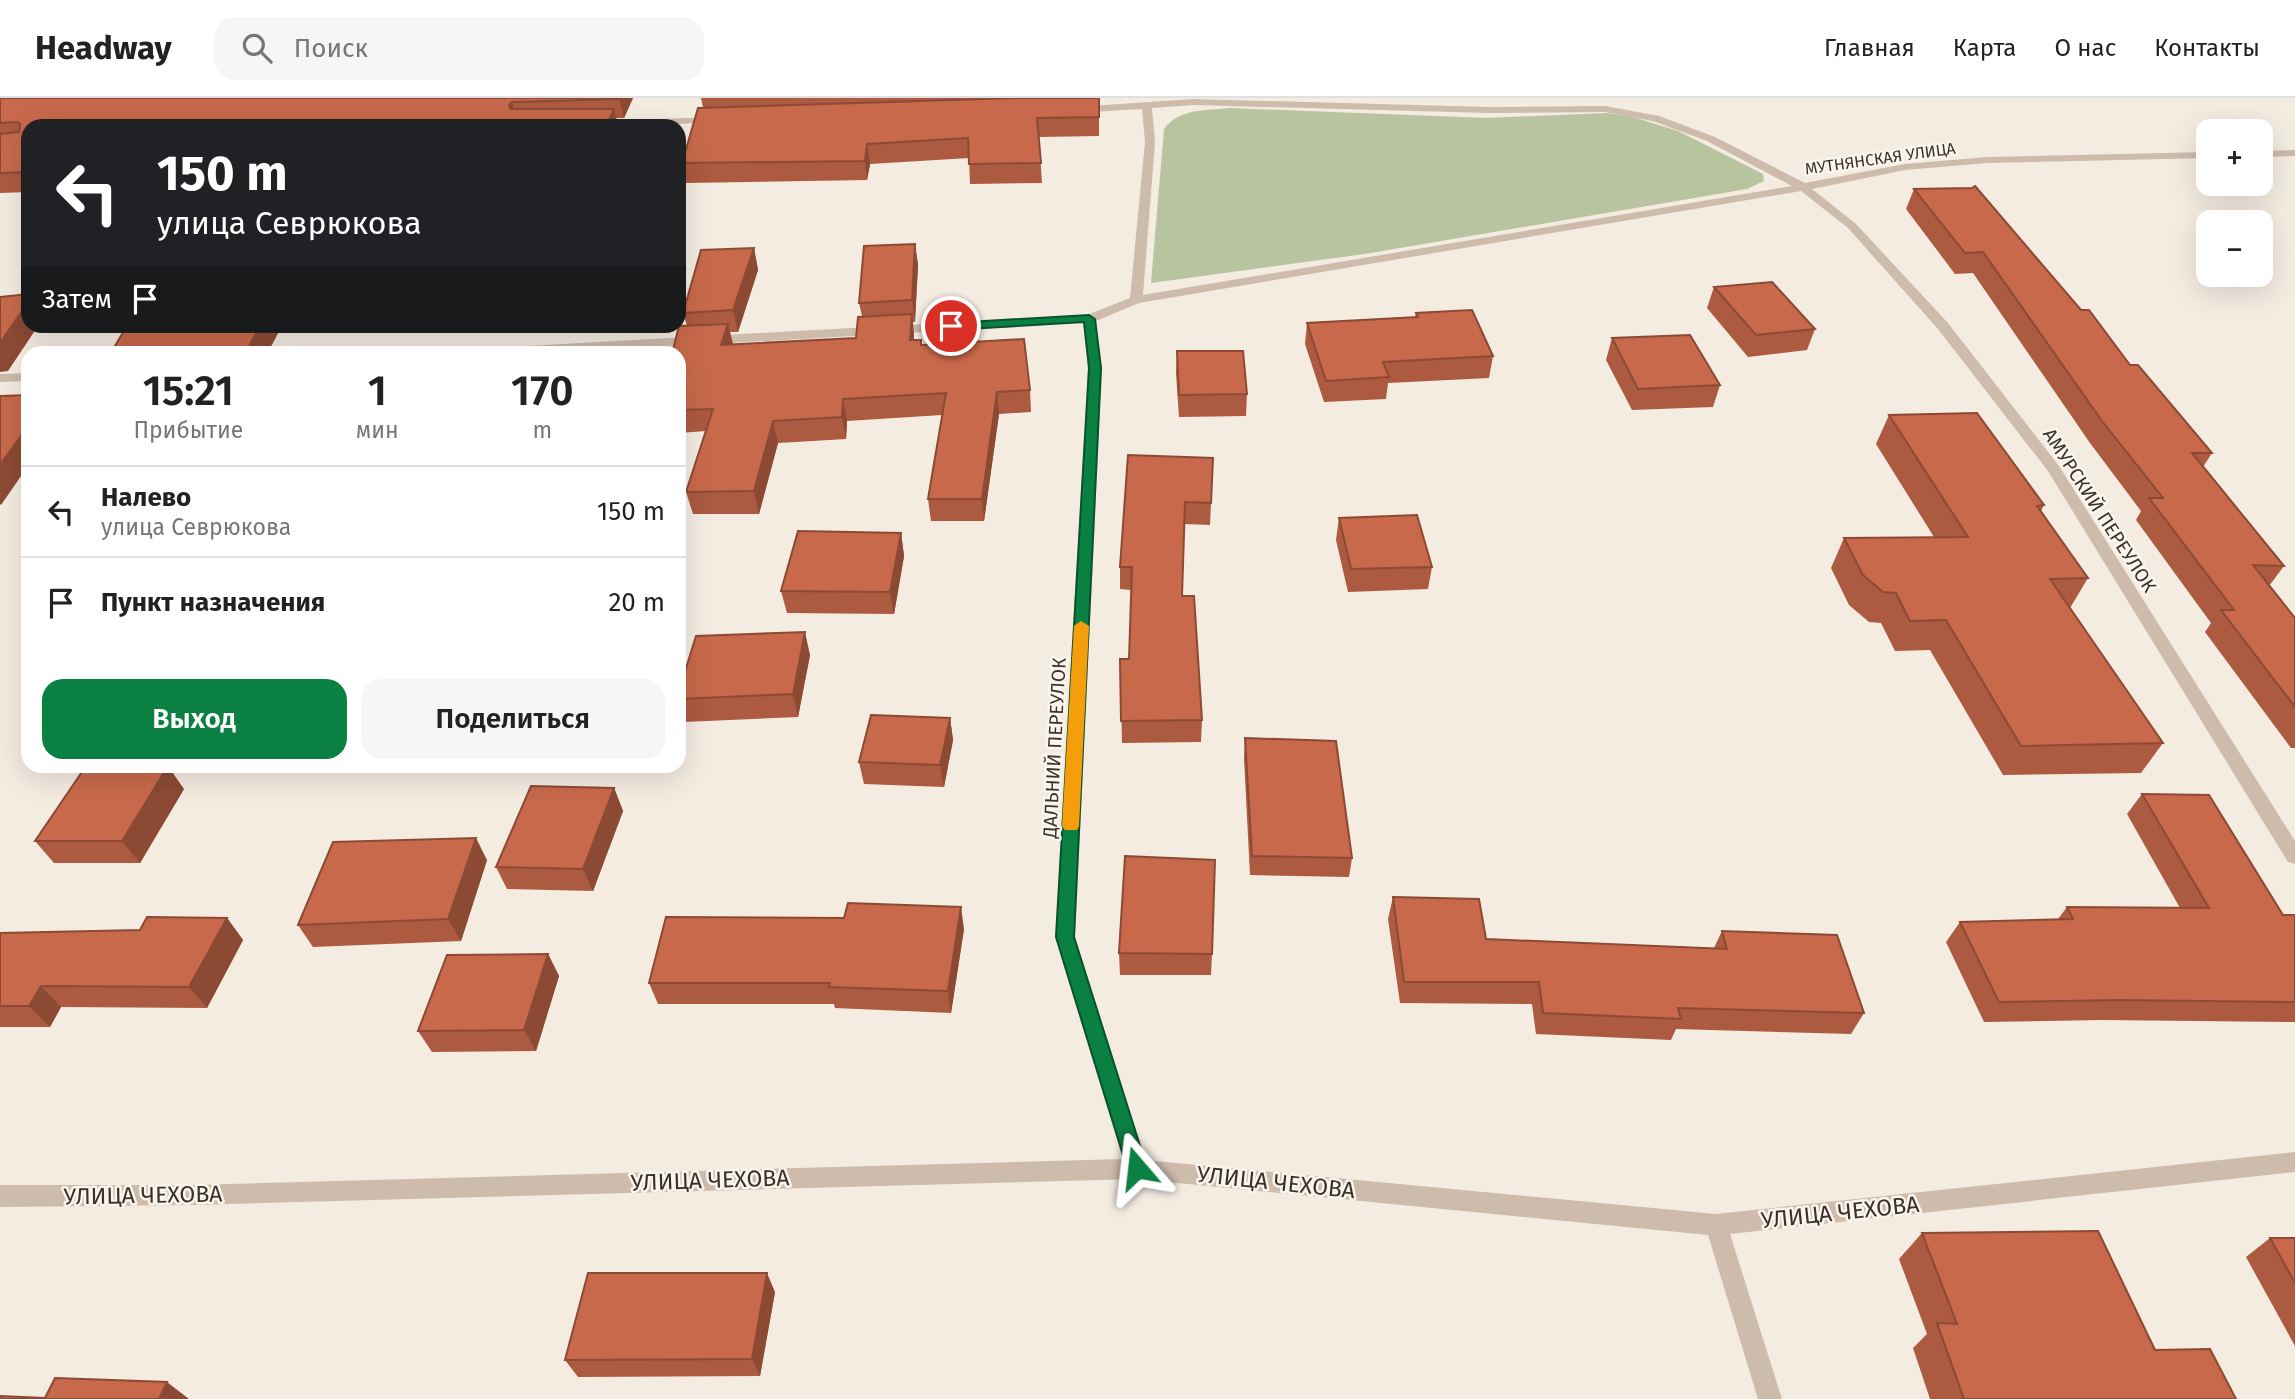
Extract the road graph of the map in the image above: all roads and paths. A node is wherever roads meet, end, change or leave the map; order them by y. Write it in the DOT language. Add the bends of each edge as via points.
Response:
graph roads {
  1 [pos="1604,103"];
  2 [pos="1147,107"];
  3 [pos="1061,110"];
  4 [pos="731,120"];
  5 [pos="686,121"];
  6 [pos="2295,153"];
  7 [pos="2273,154"];
  8 [pos="2196,155"];
  9 [pos="1803,187"];
  10 [pos="1136,300"];
  11 [pos="1089,319"];
  12 [pos="599,346"];
  13 [pos="21,377"];
  14 [pos="0,378"];
  15 [pos="2295,857"];
  16 [pos="2295,1162"];
  17 [pos="1137,1168"];
  18 [pos="0,1196"];
  19 [pos="1716,1225"];
  20 [pos="1770,1399"];
  1 -- 2 [label="street, МУТНЯНСКАЯ УЛИЦА" via="1489,110 1193,102"];
  1 -- 9 [label="street, МУТНЯНСКАЯ УЛИЦА" via="1711,139"];
  2 -- 3 [label="street, МУТНЯНСКАЯ УЛИЦА"];
  2 -- 10 [label="street" via="1150,142"];
  4 -- 5 [label="street"];
  6 -- 7 [label="street"];
  8 -- 9 [label="street, МУТНЯНСКАЯ УЛИЦА" via="1932,164"];
  9 -- 10 [label="street"];
  9 -- 15 [label="street, АМУРСКИЙ ПЕРЕУЛОК" via="1853,226 1943,326 2054,469"];
  10 -- 11 [label="street"];
  11 -- 12 [label="street"];
  11 -- 17 [label="street, ДАЛЬНИЙ ПЕРЕУЛОК" via="1095,368 1065,937"];
  13 -- 14 [label="street"];
  16 -- 19 [label="street, УЛИЦА ЧЕХОВА"];
  17 -- 18 [label="street, УЛИЦА ЧЕХОВА" via="194,1195"];
  17 -- 19 [label="street, УЛИЦА ЧЕХОВА"];
  19 -- 20 [label="street"];
}
